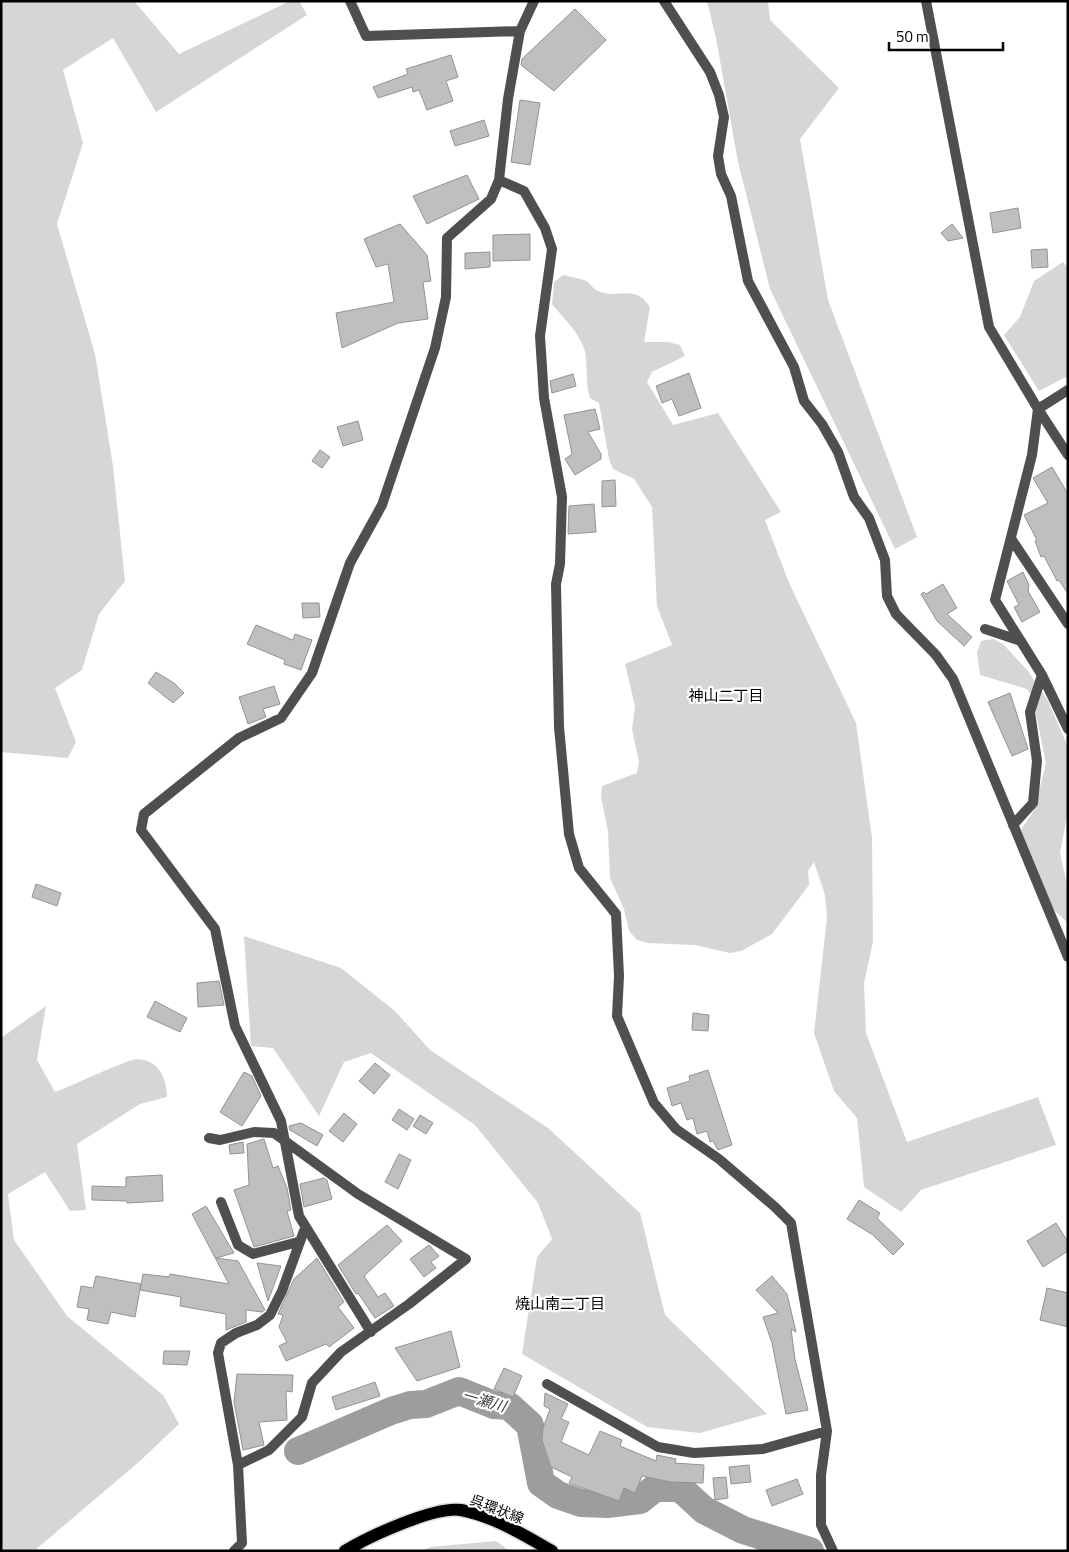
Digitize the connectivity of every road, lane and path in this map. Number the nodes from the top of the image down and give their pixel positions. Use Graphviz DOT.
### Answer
graph roads {
  1 [pos="350,1"];
  2 [pos="534,1"];
  3 [pos="926,1"];
  4 [pos="665,2"];
  5 [pos="520,31"];
  6 [pos="499,180"];
  7 [pos="1068,390"];
  8 [pos="1038,410"];
  9 [pos="1068,455"];
  10 [pos="1012,540"];
  11 [pos="1068,624"];
  12 [pos="985,628"];
  13 [pos="1021,641"];
  14 [pos="1042,676"];
  15 [pos="1068,729"];
  16 [pos="1013,826"];
  17 [pos="1068,958"];
  18 [pos="209,1138"];
  19 [pos="286,1143"];
  20 [pos="221,1202"];
  21 [pos="305,1228"];
  22 [pos="298,1242"];
  23 [pos="371,1332"];
  24 [pos="547,1384"];
  25 [pos="827,1430"];
  26 [pos="238,1464"];
  27 [pos="551,1550"];
  28 [pos="234,1551"];
  29 [pos="345,1551"];
  30 [pos="833,1551"];
  1 -- 5 [label="street"];
  2 -- 5 [label="street"];
  3 -- 8 [label="street"];
  4 -- 16 [label="street"];
  5 -- 6 [label="street"];
  6 -- 19 [label="street"];
  6 -- 25 [label="street"];
  7 -- 8 [label="street"];
  8 -- 9 [label="street"];
  8 -- 10 [label="street"];
  10 -- 11 [label="street"];
  10 -- 13 [label="street"];
  12 -- 13 [label="street"];
  13 -- 14 [label="street"];
  14 -- 15 [label="street"];
  14 -- 16 [label="street"];
  16 -- 17 [label="street"];
  18 -- 19 [label="street"];
  19 -- 21 [label="street"];
  19 -- 23 [label="street"];
  20 -- 22 [label="street"];
  21 -- 22 [label="street"];
  21 -- 23 [label="street"];
  22 -- 26 [label="street"];
  23 -- 26 [label="street"];
  24 -- 25 [label="street"];
  25 -- 30 [label="street"];
  26 -- 28 [label="street"];
  27 -- 29 [label="main road, 呉環状線"];
}
